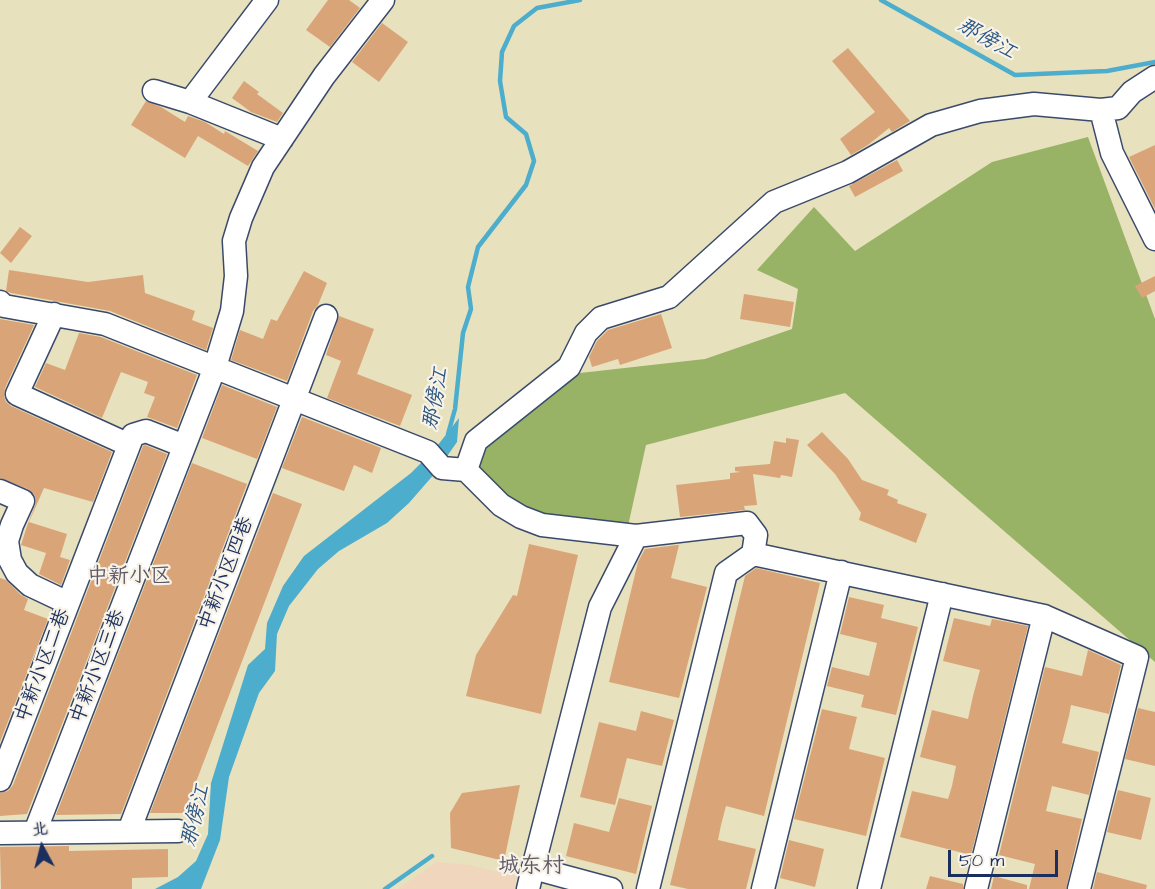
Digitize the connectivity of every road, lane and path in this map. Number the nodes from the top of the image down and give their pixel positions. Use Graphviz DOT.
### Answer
graph roads {
  1 [pos="267,0"];
  2 [pos="383,0"];
  3 [pos="1155,77"];
  4 [pos="154,91"];
  5 [pos="190,102"];
  6 [pos="1101,110"];
  7 [pos="282,139"];
  8 [pos="1155,239"];
  9 [pos="0,302"];
  10 [pos="54,314"];
  11 [pos="326,316"];
  12 [pos="215,367"];
  13 [pos="294,399"];
  14 [pos="129,445"];
  15 [pos="184,446"];
  16 [pos="466,470"];
  17 [pos="0,491"];
  18 [pos="636,536"];
  19 [pos="753,554"];
  20 [pos="841,572"];
  21 [pos="942,594"];
  22 [pos="68,603"];
  23 [pos="1044,616"];
  24 [pos="0,780"];
  25 [pos="129,831"];
  26 [pos="177,831"];
  27 [pos="35,832"];
  28 [pos="0,833"];
  29 [pos="530,879"];
  30 [pos="611,889"];
  31 [pos="648,889"];
  32 [pos="763,889"];
  33 [pos="869,889"];
  34 [pos="976,889"];
  35 [pos="1079,889"];
  1 -- 5 [label="street"];
  2 -- 7 [label="street, 中新小区三巷"];
  3 -- 6 [label="street"];
  4 -- 5 [label="street"];
  5 -- 7 [label="street"];
  6 -- 8 [label="street"];
  6 -- 16 [label="street"];
  7 -- 12 [label="street, 中新小区三巷"];
  9 -- 10 [label="street"];
  10 -- 12 [label="street"];
  10 -- 14 [label="street"];
  11 -- 13 [label="street, 中新小区四巷"];
  12 -- 13 [label="street"];
  12 -- 15 [label="street, 中新小区三巷"];
  13 -- 16 [label="street"];
  13 -- 25 [label="street, 中新小区四巷"];
  14 -- 15 [label="street"];
  14 -- 22 [label="street, 中新小区二巷"];
  15 -- 27 [label="street, 中新小区三巷"];
  16 -- 18 [label="street"];
  17 -- 22 [label="street"];
  18 -- 19 [label="street"];
  18 -- 29 [label="street"];
  19 -- 20 [label="street"];
  19 -- 31 [label="street"];
  20 -- 21 [label="street"];
  20 -- 32 [label="street"];
  21 -- 23 [label="street"];
  21 -- 33 [label="street"];
  22 -- 24 [label="street, 中新小区二巷"];
  23 -- 34 [label="street"];
  23 -- 35 [label="street"];
  25 -- 26 [label="street"];
  25 -- 27 [label="street"];
  27 -- 28 [label="street"];
  29 -- 30 [label="street"];
}
